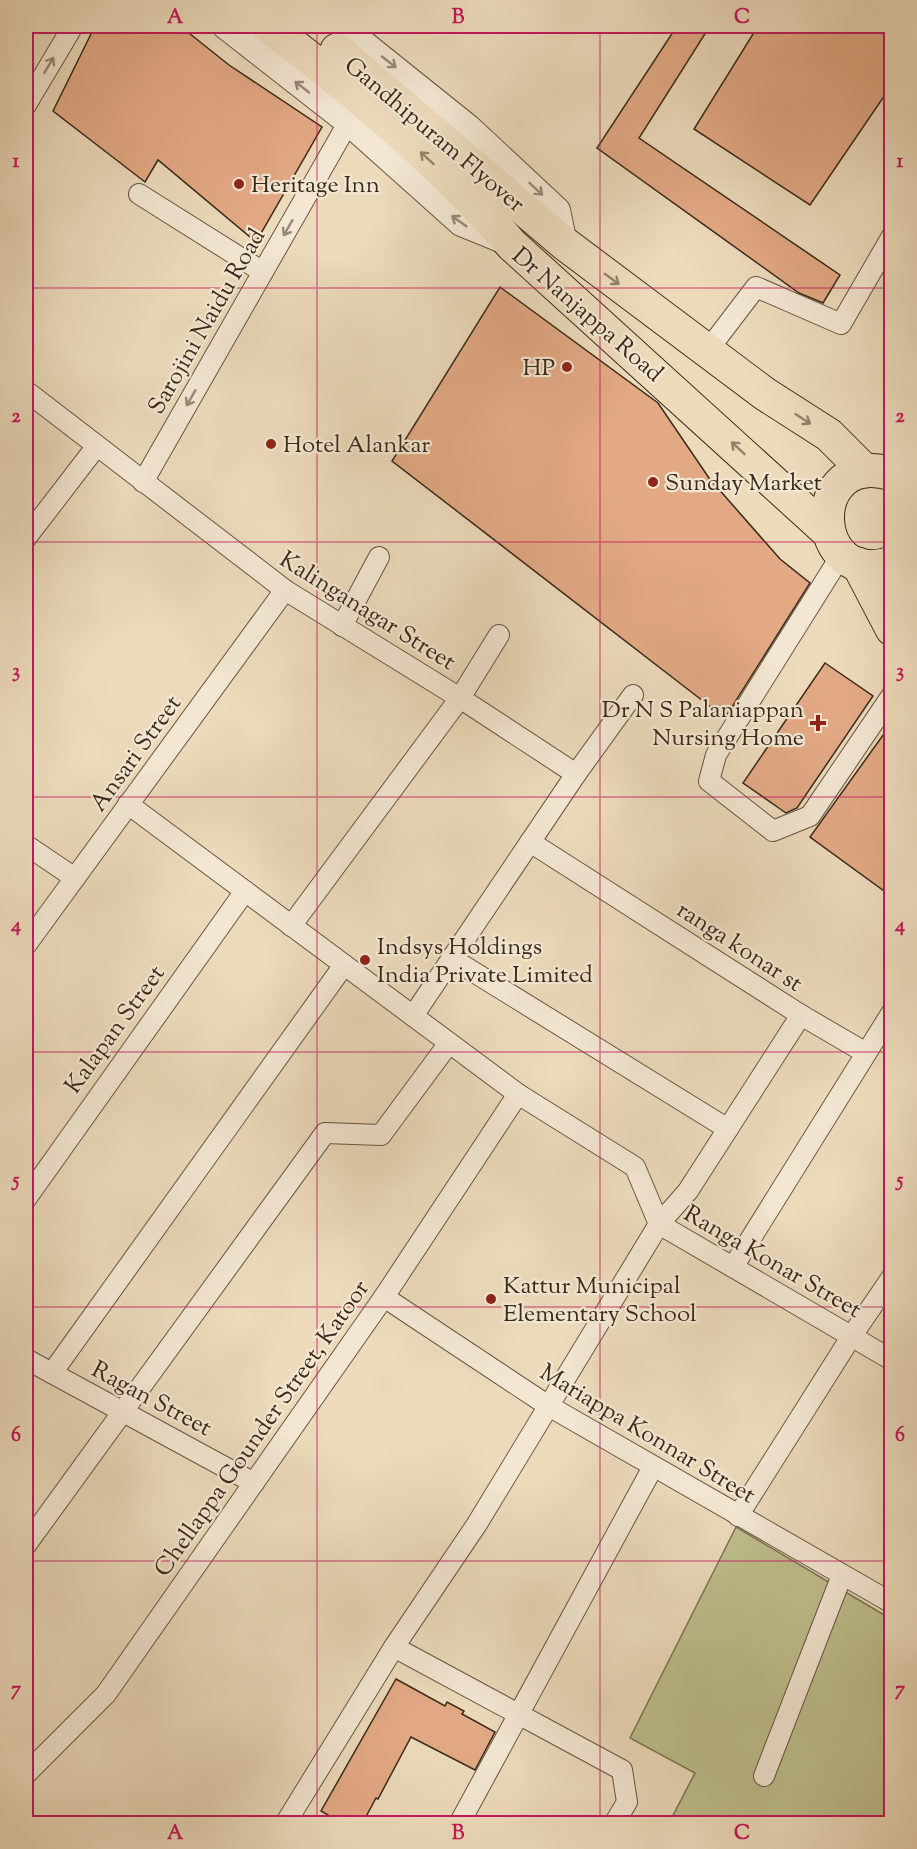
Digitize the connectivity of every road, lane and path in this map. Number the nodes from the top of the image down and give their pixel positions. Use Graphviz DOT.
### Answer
graph roads {
  1 [pos="73,26"];
  2 [pos="224,26"];
  3 [pos="268,26"];
  4 [pos="304,26"];
  5 [pos="343,26"];
  6 [pos="26,102"];
  7 [pos="348,123"];
  8 [pos="479,187"];
  9 [pos="139,194"];
  10 [pos="891,236"];
  11 [pos="512,244"];
  12 [pos="565,244"];
  13 [pos="263,272"];
  14 [pos="708,350"];
  15 [pos="26,391"];
  16 [pos="96,447"];
  17 [pos="878,472"];
  18 [pos="143,482"];
  19 [pos="26,538"];
  20 [pos="842,550"];
  21 [pos="379,556"];
  22 [pos="891,563"];
  23 [pos="285,590"];
  24 [pos="342,626"];
  25 [pos="891,629"];
  26 [pos="498,635"];
  27 [pos="633,695"];
  28 [pos="891,695"];
  29 [pos="460,698"];
  30 [pos="576,774"];
  31 [pos="128,804"];
  32 [pos="530,842"];
  33 [pos="26,845"];
  34 [pos="75,878"];
  35 [pos="245,891"];
  36 [pos="291,926"];
  37 [pos="26,945"];
  38 [pos="452,958"];
  39 [pos="344,965"];
  40 [pos="891,1012"];
  41 [pos="801,1015"];
  42 [pos="412,1016"];
  43 [pos="449,1043"];
  44 [pos="866,1053"];
  45 [pos="518,1094"];
  46 [pos="728,1129"];
  47 [pos="26,1198"];
  48 [pos="659,1224"];
  49 [pos="733,1267"];
  50 [pos="891,1277"];
  51 [pos="384,1297"];
  52 [pos="851,1336"];
  53 [pos="26,1359"];
  54 [pos="891,1360"];
  55 [pos="52,1373"];
  56 [pos="547,1405"];
  57 [pos="121,1410"];
  58 [pos="653,1467"];
  59 [pos="254,1483"];
  60 [pos="738,1516"];
  61 [pos="26,1545"];
  62 [pos="842,1575"];
  63 [pos="891,1602"];
  64 [pos="394,1647"];
  65 [pos="518,1716"];
  66 [pos="26,1774"];
  67 [pos="764,1776"];
  68 [pos="285,1824"];
  69 [pos="459,1824"];
  70 [pos="614,1824"];
  6 -- 1 [label="street, one-way"];
  7 -- 2 [label="street, Dr Nanjappa Road, one-way"];
  8 -- 3 [label="highway, Gandhipuram Flyover, one-way"];
  4 -- 8 [label="highway, Gandhipuram Flyover"];
  5 -- 12 [label="street, Dr Nanjappa Road, one-way"];
  11 -- 7 [label="street, Dr Nanjappa Road, one-way"];
  7 -- 13 [label="street, Sarojini Naidu Road, one-way"];
  8 -- 11 [label="highway, Gandhipuram Flyover"];
  8 -- 12 [label="highway, Gandhipuram Flyover"];
  9 -- 13 [label="street"];
  10 -- 14 [label="street"];
  20 -- 11 [label="highway, Dr Nanjappa Road, one-way"];
  12 -- 14 [label="highway, Dr Nanjappa Road, one-way"];
  13 -- 18 [label="street, Sarojini Naidu Road, one-way"];
  14 -- 17 [label="highway, Dr Nanjappa Road, one-way"];
  15 -- 16 [label="street, Kalinganagar Street"];
  16 -- 18 [label="street, Kalinganagar Street"];
  16 -- 19 [label="street"];
  17 -- 20 [label="highway"];
  18 -- 23 [label="street, Kalinganagar Street"];
  20 -- 22 [label="highway"];
  20 -- 25 [label="highway, Dr Nanjappa Road"];
  20 -- 28 [label="street"];
  21 -- 24 [label="street"];
  23 -- 24 [label="street, Kalinganagar Street"];
  23 -- 31 [label="street, Ansari Street"];
  24 -- 29 [label="street, Kalinganagar Street"];
  26 -- 29 [label="street"];
  27 -- 30 [label="street"];
  29 -- 30 [label="street"];
  29 -- 36 [label="street, Kalinganagar Street"];
  30 -- 32 [label="street"];
  31 -- 34 [label="street, Ansari Street"];
  31 -- 35 [label="street"];
  32 -- 38 [label="street"];
  32 -- 41 [label="street, ranga konar st"];
  33 -- 34 [label="street"];
  34 -- 37 [label="street, Ansari Street"];
  35 -- 36 [label="street"];
  35 -- 47 [label="street, Kalapan Street"];
  36 -- 39 [label="street"];
  38 -- 42 [label="street"];
  38 -- 46 [label="street"];
  39 -- 42 [label="street"];
  39 -- 55 [label="street"];
  40 -- 44 [label="street"];
  41 -- 44 [label="street"];
  41 -- 46 [label="street, ranga konar st"];
  42 -- 43 [label="street"];
  43 -- 45 [label="street"];
  43 -- 57 [label="street"];
  44 -- 49 [label="street"];
  45 -- 48 [label="street"];
  45 -- 51 [label="street, Chellappa Gounder Street, Katoor"];
  46 -- 48 [label="street, ranga konar st"];
  48 -- 49 [label="street, Ranga Konar Street"];
  48 -- 56 [label="street, ranga konar st"];
  49 -- 52 [label="street, Ranga Konar Street"];
  50 -- 52 [label="street"];
  51 -- 56 [label="street, Mariappa Konnar Street"];
  51 -- 59 [label="street, Chellappa Gounder Street, Katoor"];
  52 -- 54 [label="street, Ranga Konar Street"];
  52 -- 60 [label="street"];
  53 -- 55 [label="street, Ragan Street"];
  55 -- 57 [label="street, Ragan Street"];
  56 -- 58 [label="street, Mariappa Konnar Street"];
  56 -- 64 [label="street, ranga konar st"];
  57 -- 59 [label="street, Ragan Street"];
  57 -- 61 [label="street"];
  58 -- 60 [label="street, Mariappa Konnar Street"];
  58 -- 65 [label="street"];
  59 -- 66 [label="street, Chellappa Gounder Street, Katoor"];
  60 -- 62 [label="street, Mariappa Konnar Street"];
  62 -- 63 [label="street, Mariappa Konnar Street"];
  62 -- 67 [label="street"];
  64 -- 65 [label="street"];
  64 -- 68 [label="street, ranga konar st"];
  65 -- 69 [label="street"];
  65 -- 70 [label="street"];
}
